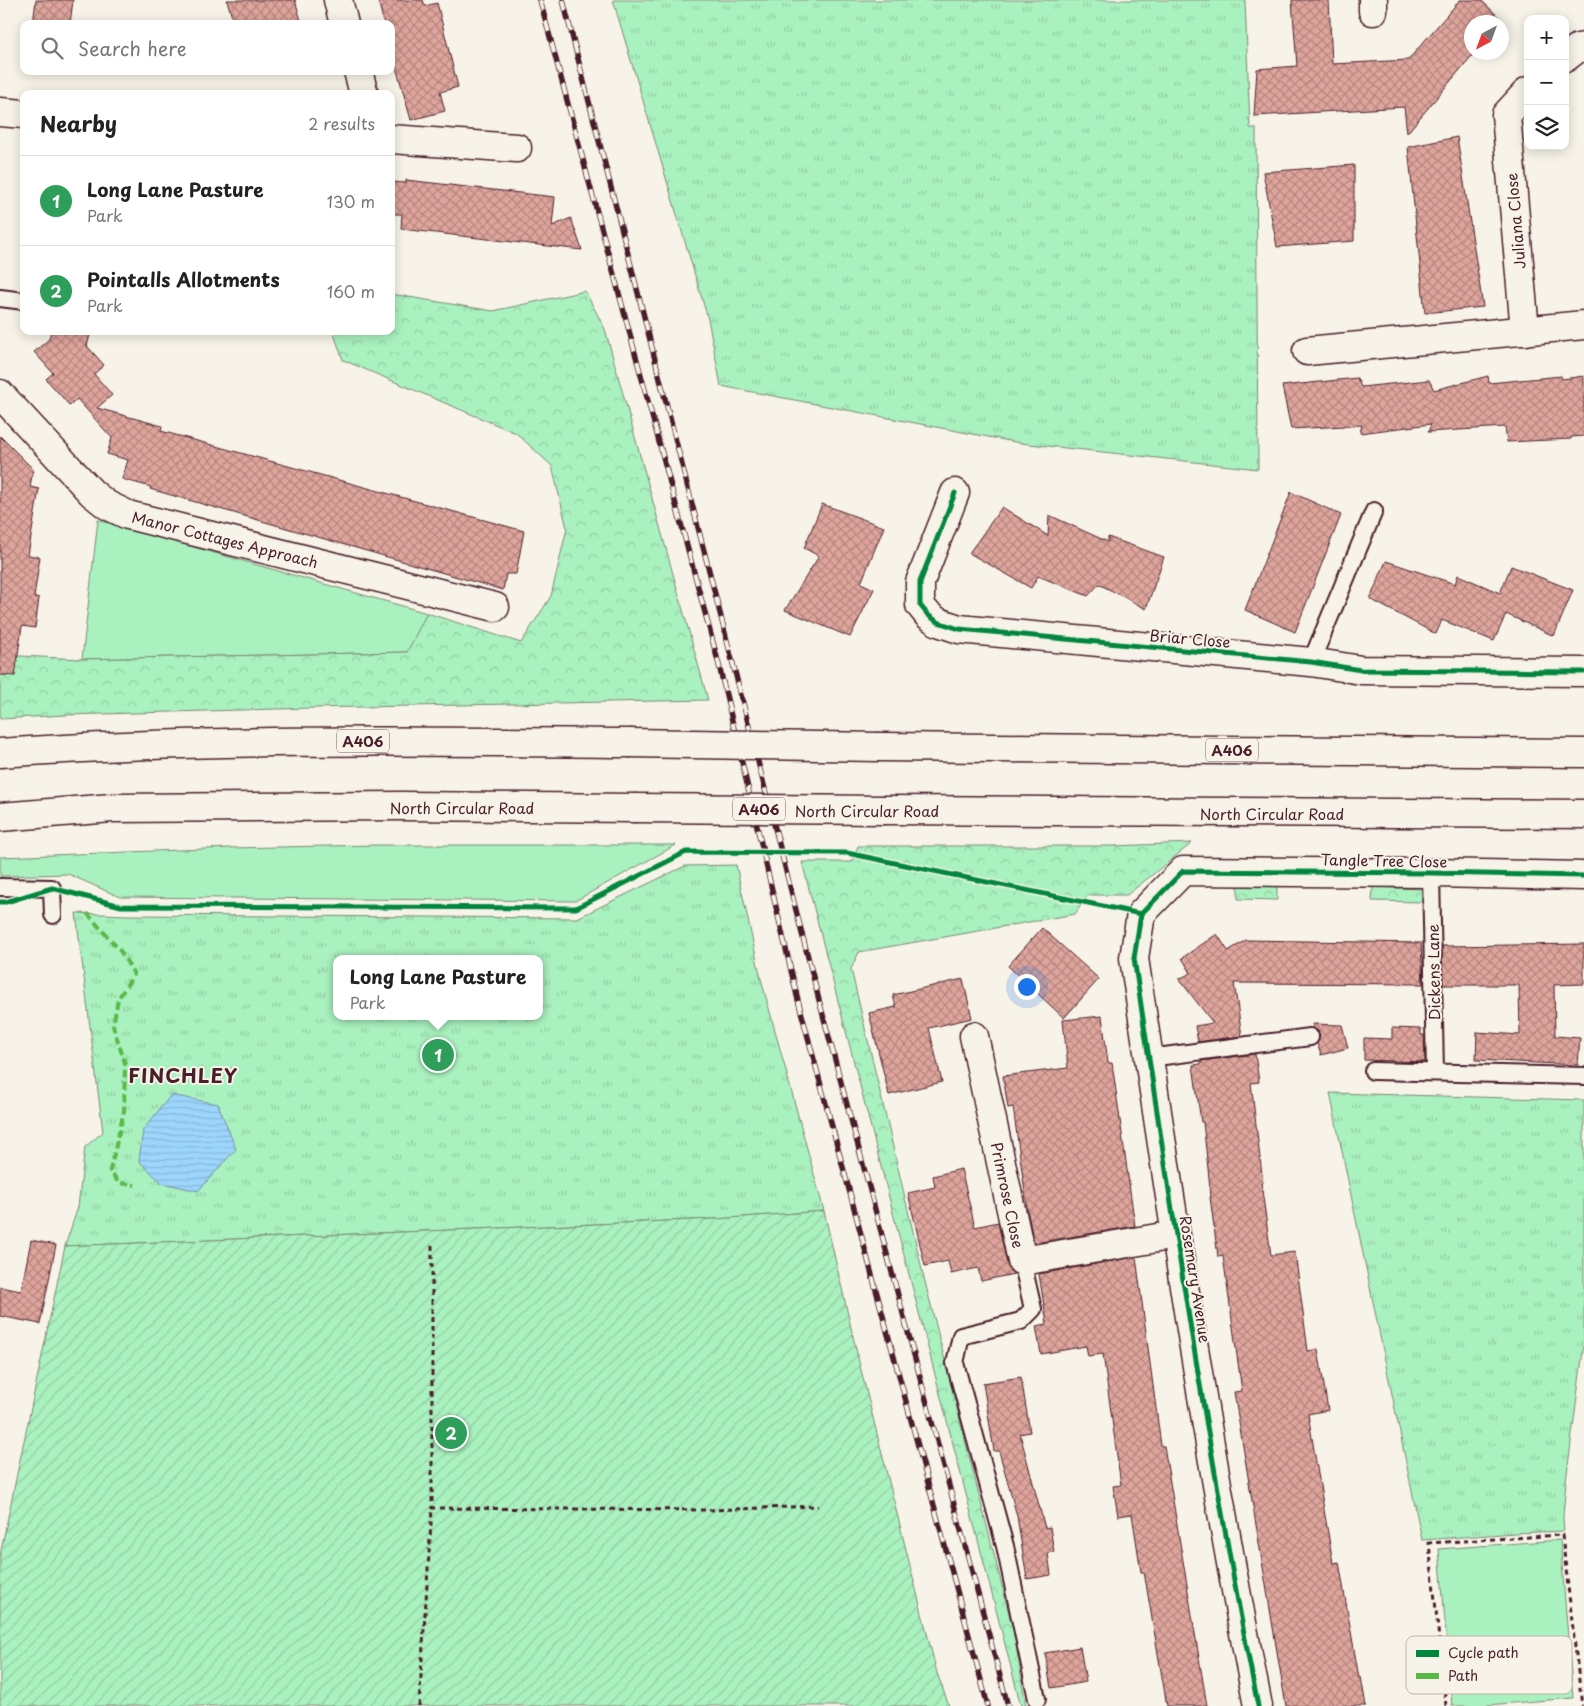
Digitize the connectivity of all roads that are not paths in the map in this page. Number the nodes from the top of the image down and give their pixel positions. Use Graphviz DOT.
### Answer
graph roads {
  1 [pos="338,0"];
  2 [pos="343,20"];
  3 [pos="1584,47"];
  4 [pos="1569,55"];
  5 [pos="359,75"];
  6 [pos="363,90"];
  7 [pos="1524,95"];
  8 [pos="0,112"];
  9 [pos="20,114"];
  10 [pos="395,139"];
  11 [pos="517,148"];
  12 [pos="0,298"];
  13 [pos="20,300"];
  14 [pos="1584,325"];
  15 [pos="1525,330"];
  16 [pos="1307,352"];
  17 [pos="0,394"];
  18 [pos="955,493"];
  19 [pos="1374,511"];
  20 [pos="495,607"];
  21 [pos="1311,662"];
  22 [pos="1584,672"];
  23 [pos="1584,752"];
  24 [pos="0,753"];
  25 [pos="1584,814"];
  26 [pos="0,817"];
  27 [pos="1183,871"];
  28 [pos="1431,873"];
  29 [pos="1584,876"];
  30 [pos="0,887"];
  31 [pos="53,915"];
  32 [pos="974,1036"];
  33 [pos="1310,1037"];
  34 [pos="1149,1058"];
  35 [pos="1373,1071"];
  36 [pos="1435,1072"];
  37 [pos="1584,1076"];
  38 [pos="1175,1235"];
  39 [pos="1022,1261"];
  40 [pos="1036,1699"];
  41 [pos="1258,1706"];
  1 -- 2 [label="main road"];
  3 -- 4 [label="main road"];
  5 -- 6 [label="main road"];
  7 -- 15 [label="main road, Juliana Close"];
  8 -- 9 [label="main road"];
  10 -- 11 [label="main road"];
  12 -- 13 [label="lane"];
  14 -- 15 [label="main road"];
  15 -- 16 [label="main road"];
  17 -- 20 [label="main road, Manor Cottages Approach"];
  18 -- 21 [label="main road, Briar Close"];
  19 -- 21 [label="lane"];
  21 -- 22 [label="main road, Briar Close"];
  23 -- 24 [label="main road, A406, bridge"];
  25 -- 26 [label="main road, North Circular Road / A406, bridge"];
  27 -- 28 [label="main road, Tangle Tree Close"];
  27 -- 34 [label="main road, Rosemary Avenue"];
  28 -- 29 [label="main road, Tangle Tree Close"];
  28 -- 36 [label="lane, Dickens Lane"];
  30 -- 31 [label="lane"];
  32 -- 39 [label="main road, Primrose Close"];
  33 -- 34 [label="lane"];
  34 -- 38 [label="main road, Rosemary Avenue"];
  35 -- 36 [label="lane"];
  36 -- 37 [label="lane"];
  38 -- 39 [label="main road, Primrose Close"];
  38 -- 41 [label="main road, Rosemary Avenue"];
  39 -- 40 [label="lane"];
}
